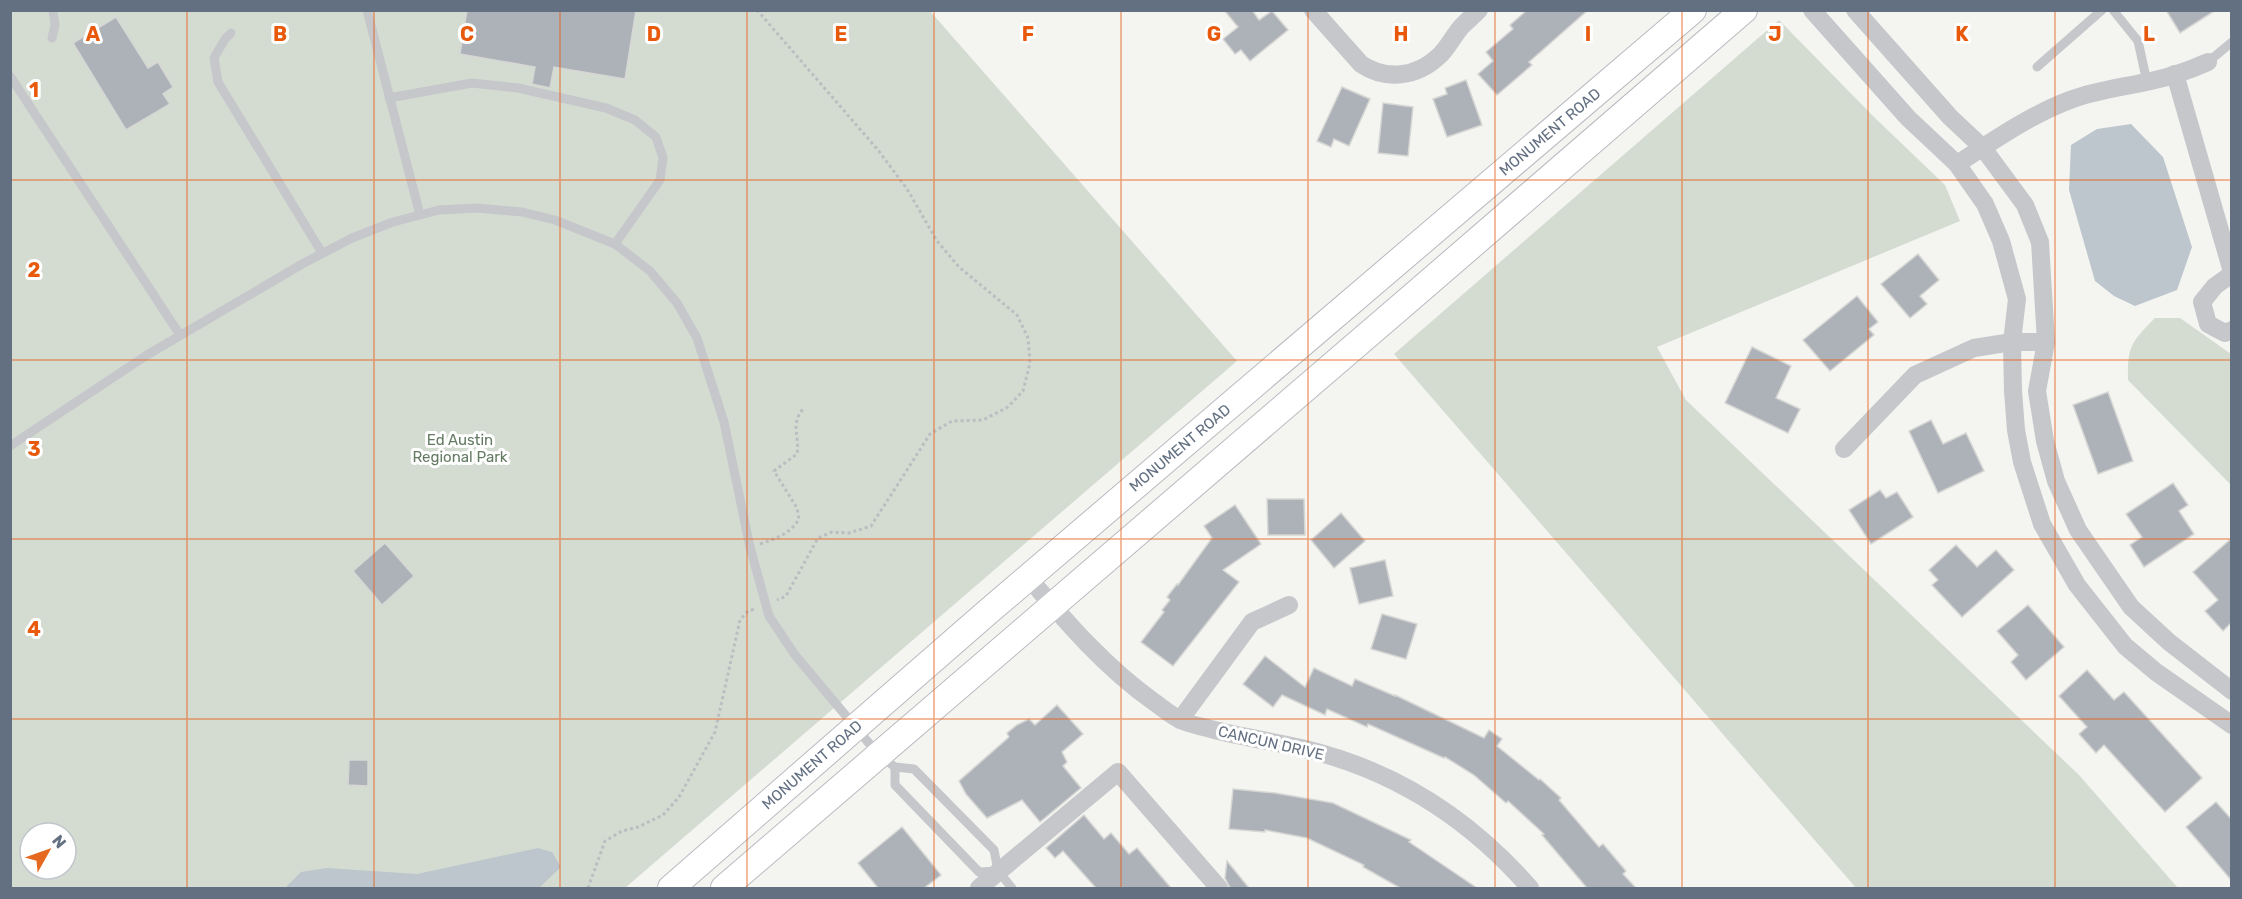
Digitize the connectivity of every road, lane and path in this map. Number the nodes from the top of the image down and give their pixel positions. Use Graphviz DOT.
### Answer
graph roads {
  1 [pos="53,10"];
  2 [pos="366,10"];
  3 [pos="757,10"];
  4 [pos="1313,10"];
  5 [pos="1479,10"];
  6 [pos="1693,10"];
  7 [pos="1744,10"];
  8 [pos="1812,10"];
  9 [pos="1855,10"];
  10 [pos="2102,10"];
  11 [pos="2113,10"];
  12 [pos="231,33"];
  13 [pos="52,38"];
  14 [pos="2232,42"];
  15 [pos="2208,62"];
  16 [pos="2037,67"];
  17 [pos="2175,74"];
  18 [pos="10,76"];
  19 [pos="2147,82"];
  20 [pos="389,98"];
  21 [pos="1983,148"];
  22 [pos="1957,164"];
  23 [pos="420,215"];
  24 [pos="615,244"];
  25 [pos="322,253"];
  26 [pos="2232,273"];
  27 [pos="2232,330"];
  28 [pos="180,335"];
  29 [pos="2012,342"];
  30 [pos="2046,342"];
  31 [pos="802,409"];
  32 [pos="10,446"];
  33 [pos="1844,449"];
  34 [pos="750,547"];
  35 [pos="1028,577"];
  36 [pos="766,605"];
  37 [pos="1051,605"];
  38 [pos="1288,605"];
  39 [pos="2136,611"];
  40 [pos="2113,632"];
  41 [pos="2232,691"];
  42 [pos="1180,720"];
  43 [pos="2232,725"];
  44 [pos="855,727"];
  45 [pos="887,760"];
  46 [pos="998,871"];
  47 [pos="588,888"];
  48 [pos="670,888"];
  49 [pos="724,888"];
  50 [pos="979,888"];
  51 [pos="1012,888"];
  52 [pos="1219,888"];
  53 [pos="1530,888"];
  1 -- 13 [label="lane"];
  2 -- 20 [label="lane"];
  3 -- 36 [label="path"];
  4 -- 5 [label="street"];
  6 -- 35 [label="street, MONUMENT ROAD"];
  7 -- 37 [label="street"];
  8 -- 22 [label="street"];
  9 -- 21 [label="street"];
  10 -- 16 [label="lane"];
  11 -- 19 [label="lane"];
  12 -- 25 [label="lane"];
  14 -- 15 [label="lane"];
  15 -- 17 [label="street"];
  17 -- 19 [label="street"];
  17 -- 26 [label="street"];
  18 -- 28 [label="lane"];
  19 -- 21 [label="street"];
  20 -- 23 [label="lane"];
  20 -- 24 [label="lane"];
  21 -- 22 [label="street"];
  21 -- 30 [label="street"];
  22 -- 29 [label="street"];
  23 -- 24 [label="lane"];
  23 -- 25 [label="lane"];
  24 -- 34 [label="lane"];
  25 -- 28 [label="lane"];
  26 -- 27 [label="street"];
  28 -- 32 [label="lane"];
  29 -- 30 [label="street"];
  29 -- 33 [label="street"];
  29 -- 40 [label="street"];
  30 -- 39 [label="street"];
  31 -- 34 [label="path"];
  34 -- 36 [label="lane"];
  35 -- 37 [label="street, CANCUN DRIVE"];
  35 -- 44 [label="street, MONUMENT ROAD"];
  36 -- 44 [label="lane"];
  36 -- 47 [label="path"];
  37 -- 42 [label="street, CANCUN DRIVE"];
  37 -- 45 [label="street"];
  38 -- 42 [label="street"];
  39 -- 40 [label="street"];
  39 -- 41 [label="street"];
  40 -- 43 [label="street"];
  42 -- 53 [label="street, CANCUN DRIVE"];
  44 -- 45 [label="lane"];
  44 -- 48 [label="street, MONUMENT ROAD"];
  45 -- 46 [label="lane"];
  45 -- 46 [label="lane"];
  45 -- 49 [label="street"];
  46 -- 50 [label="street"];
  46 -- 51 [label="lane"];
  46 -- 52 [label="street"];
}
